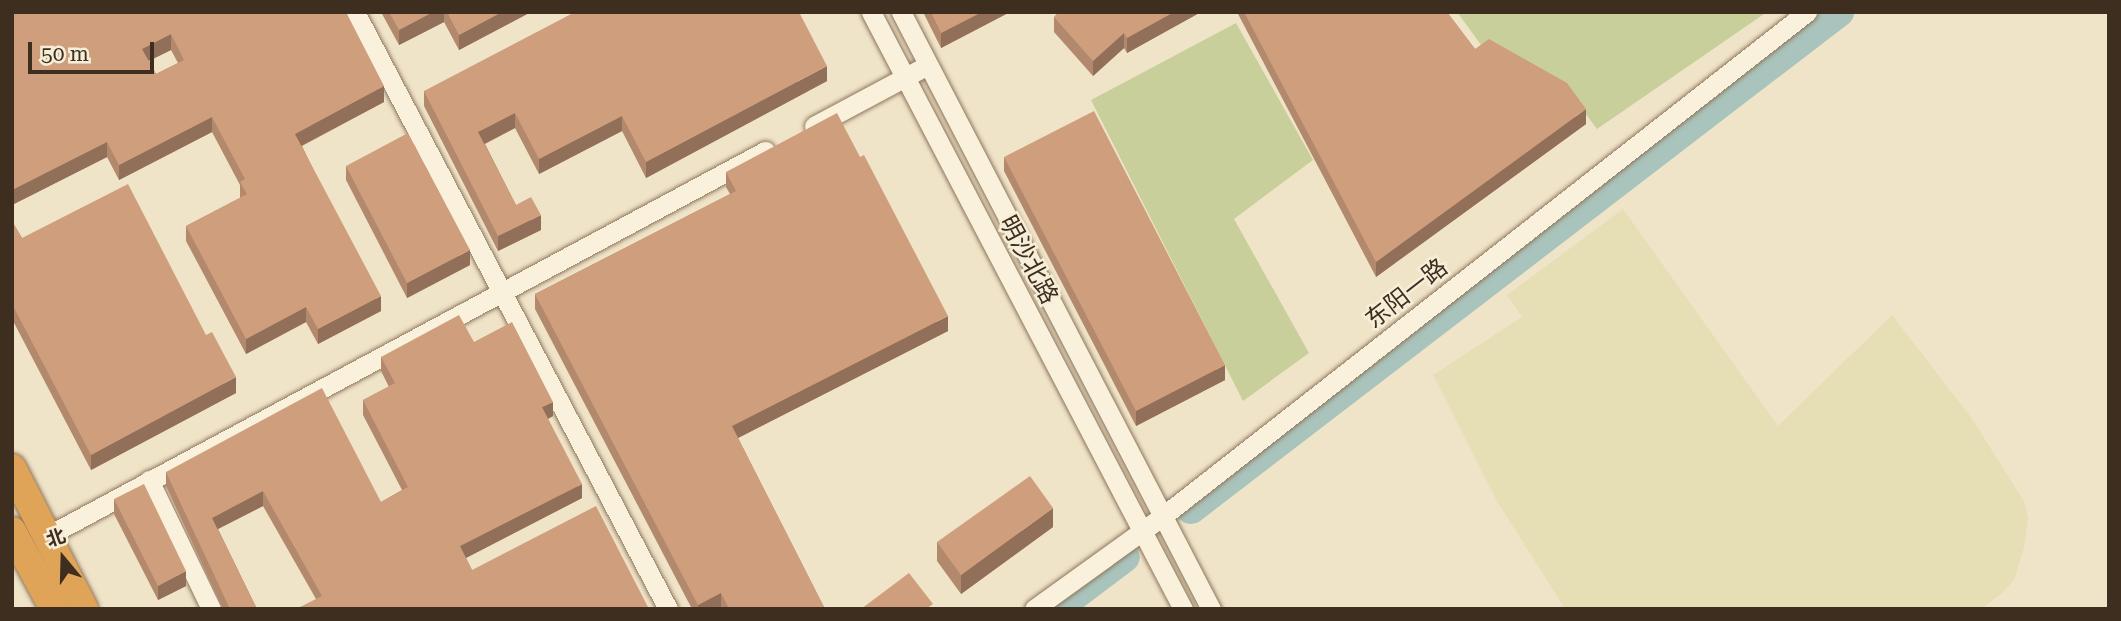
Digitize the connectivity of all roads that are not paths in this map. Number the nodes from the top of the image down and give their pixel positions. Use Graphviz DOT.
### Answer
graph roads {
  1 [pos="355,12"];
  2 [pos="871,12"];
  3 [pos="901,12"];
  4 [pos="1807,12"];
  5 [pos="928,65"];
  6 [pos="905,77"];
  7 [pos="504,289"];
  8 [pos="12,468"];
  9 [pos="149,480"];
  10 [pos="1163,516"];
  11 [pos="12,531"];
  12 [pos="1143,531"];
  13 [pos="47,536"];
  14 [pos="54,609"];
  15 [pos="84,609"];
  16 [pos="211,609"];
  17 [pos="668,609"];
  18 [pos="1034,609"];
  19 [pos="1183,609"];
  20 [pos="1211,609"];
  1 -- 7 [label="street"];
  2 -- 6 [label="street, 明沙北路"];
  3 -- 5 [label="street, 明沙北路"];
  4 -- 10 [label="street, 东阳一路"];
  5 -- 6 [label="street"];
  5 -- 10 [label="street, 明沙北路"];
  6 -- 7 [label="street"];
  6 -- 12 [label="street, 明沙北路"];
  7 -- 9 [label="street"];
  7 -- 17 [label="street"];
  8 -- 13 [label="highway"];
  9 -- 13 [label="street"];
  9 -- 16 [label="street"];
  10 -- 12 [label="street, 东阳一路"];
  10 -- 20 [label="street, 明沙北路"];
  11 -- 14 [label="highway"];
  12 -- 18 [label="street, 东阳一路"];
  12 -- 19 [label="street, 明沙北路"];
  13 -- 15 [label="highway"];
}
